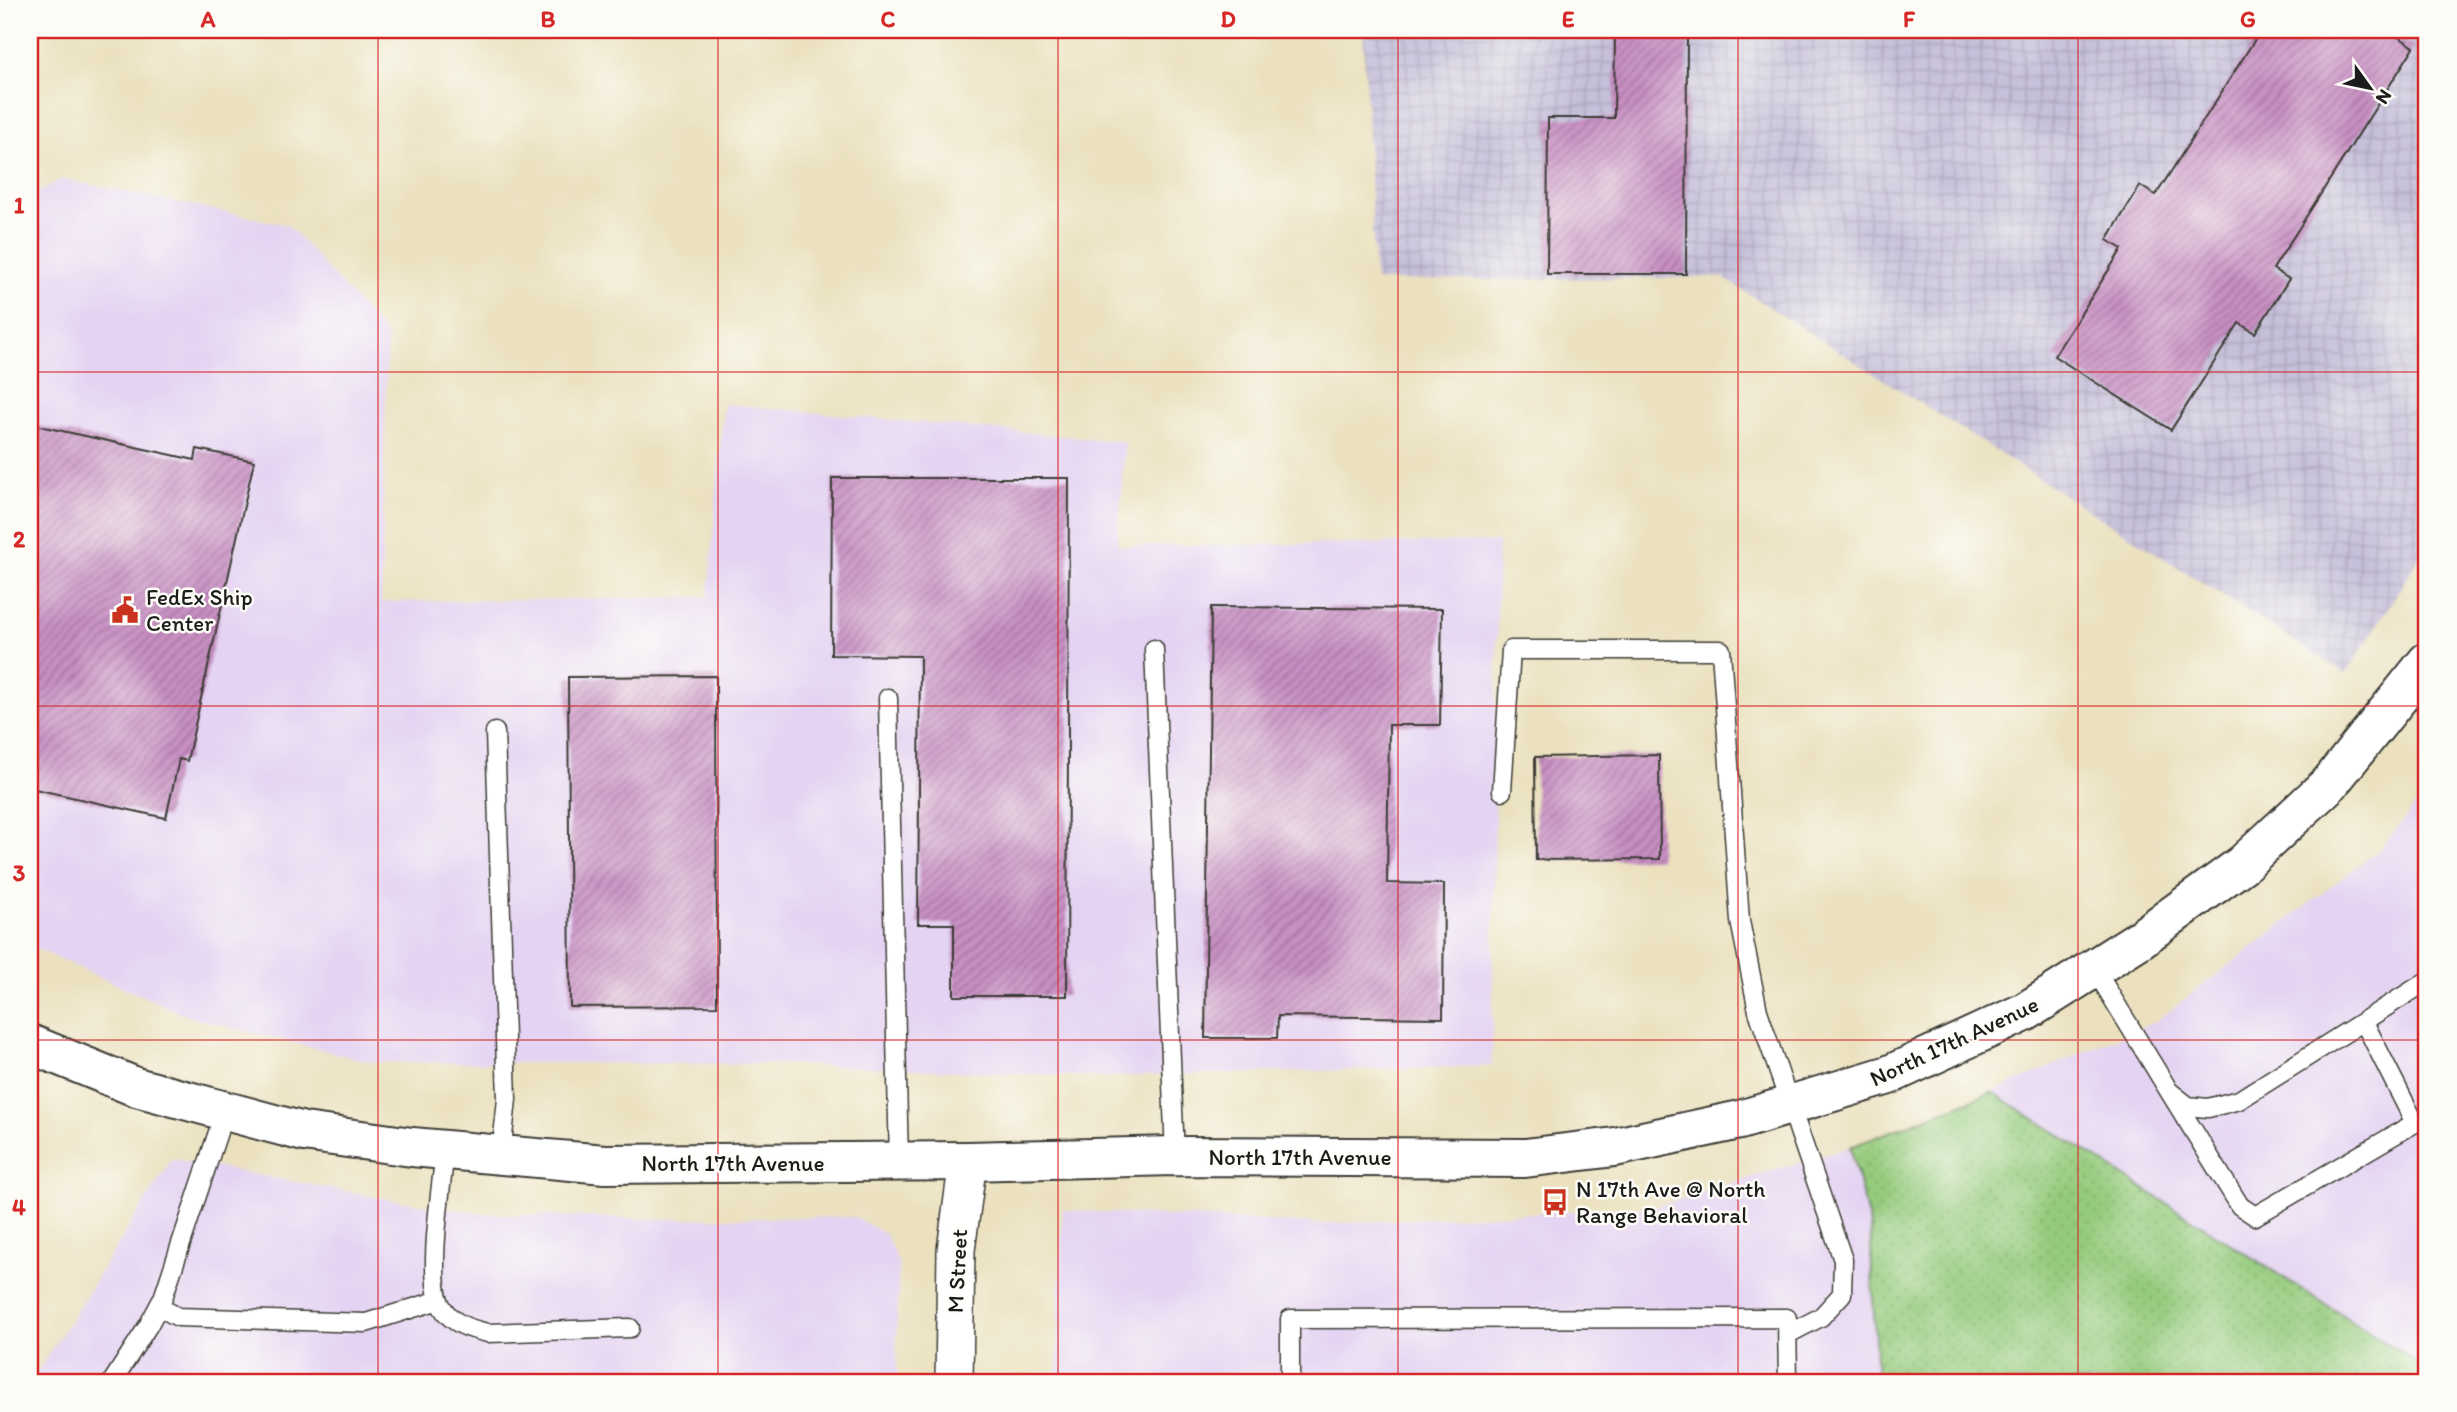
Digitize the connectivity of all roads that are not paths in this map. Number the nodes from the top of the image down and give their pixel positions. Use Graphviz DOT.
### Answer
graph roads {
  1 [pos="1154,649"];
  2 [pos="2424,672"];
  3 [pos="888,698"];
  4 [pos="495,732"];
  5 [pos="1502,791"];
  6 [pos="2094,968"];
  7 [pos="2427,981"];
  8 [pos="2364,1022"];
  9 [pos="30,1044"];
  10 [pos="2169,1091"];
  11 [pos="1790,1105"];
  12 [pos="225,1111"];
  13 [pos="445,1150"];
  14 [pos="501,1155"];
  15 [pos="1175,1156"];
  16 [pos="968,1161"];
  17 [pos="899,1162"];
  18 [pos="439,1300"];
  19 [pos="159,1307"];
  20 [pos="630,1328"];
  21 [pos="1788,1334"];
  22 [pos="112,1382"];
  23 [pos="954,1382"];
  24 [pos="1290,1382"];
  25 [pos="1788,1382"];
  1 -- 15 [label="lane"];
  2 -- 6 [label="street, North 17th Avenue"];
  3 -- 17 [label="lane"];
  4 -- 14 [label="lane"];
  5 -- 11 [label="lane"];
  6 -- 10 [label="lane"];
  6 -- 11 [label="street, North 17th Avenue"];
  7 -- 8 [label="lane"];
  8 -- 10 [label="lane"];
  8 -- 10 [label="lane"];
  9 -- 12 [label="street, North 17th Avenue"];
  11 -- 15 [label="street, North 17th Avenue"];
  11 -- 21 [label="lane"];
  12 -- 13 [label="street, North 17th Avenue"];
  12 -- 19 [label="lane"];
  13 -- 14 [label="street, North 17th Avenue"];
  13 -- 18 [label="lane"];
  14 -- 17 [label="street, North 17th Avenue"];
  15 -- 16 [label="street, North 17th Avenue"];
  16 -- 17 [label="street, North 17th Avenue"];
  16 -- 23 [label="street, M Street"];
  18 -- 19 [label="lane"];
  18 -- 20 [label="lane"];
  19 -- 22 [label="lane"];
  21 -- 24 [label="lane"];
  21 -- 25 [label="lane"];
}
